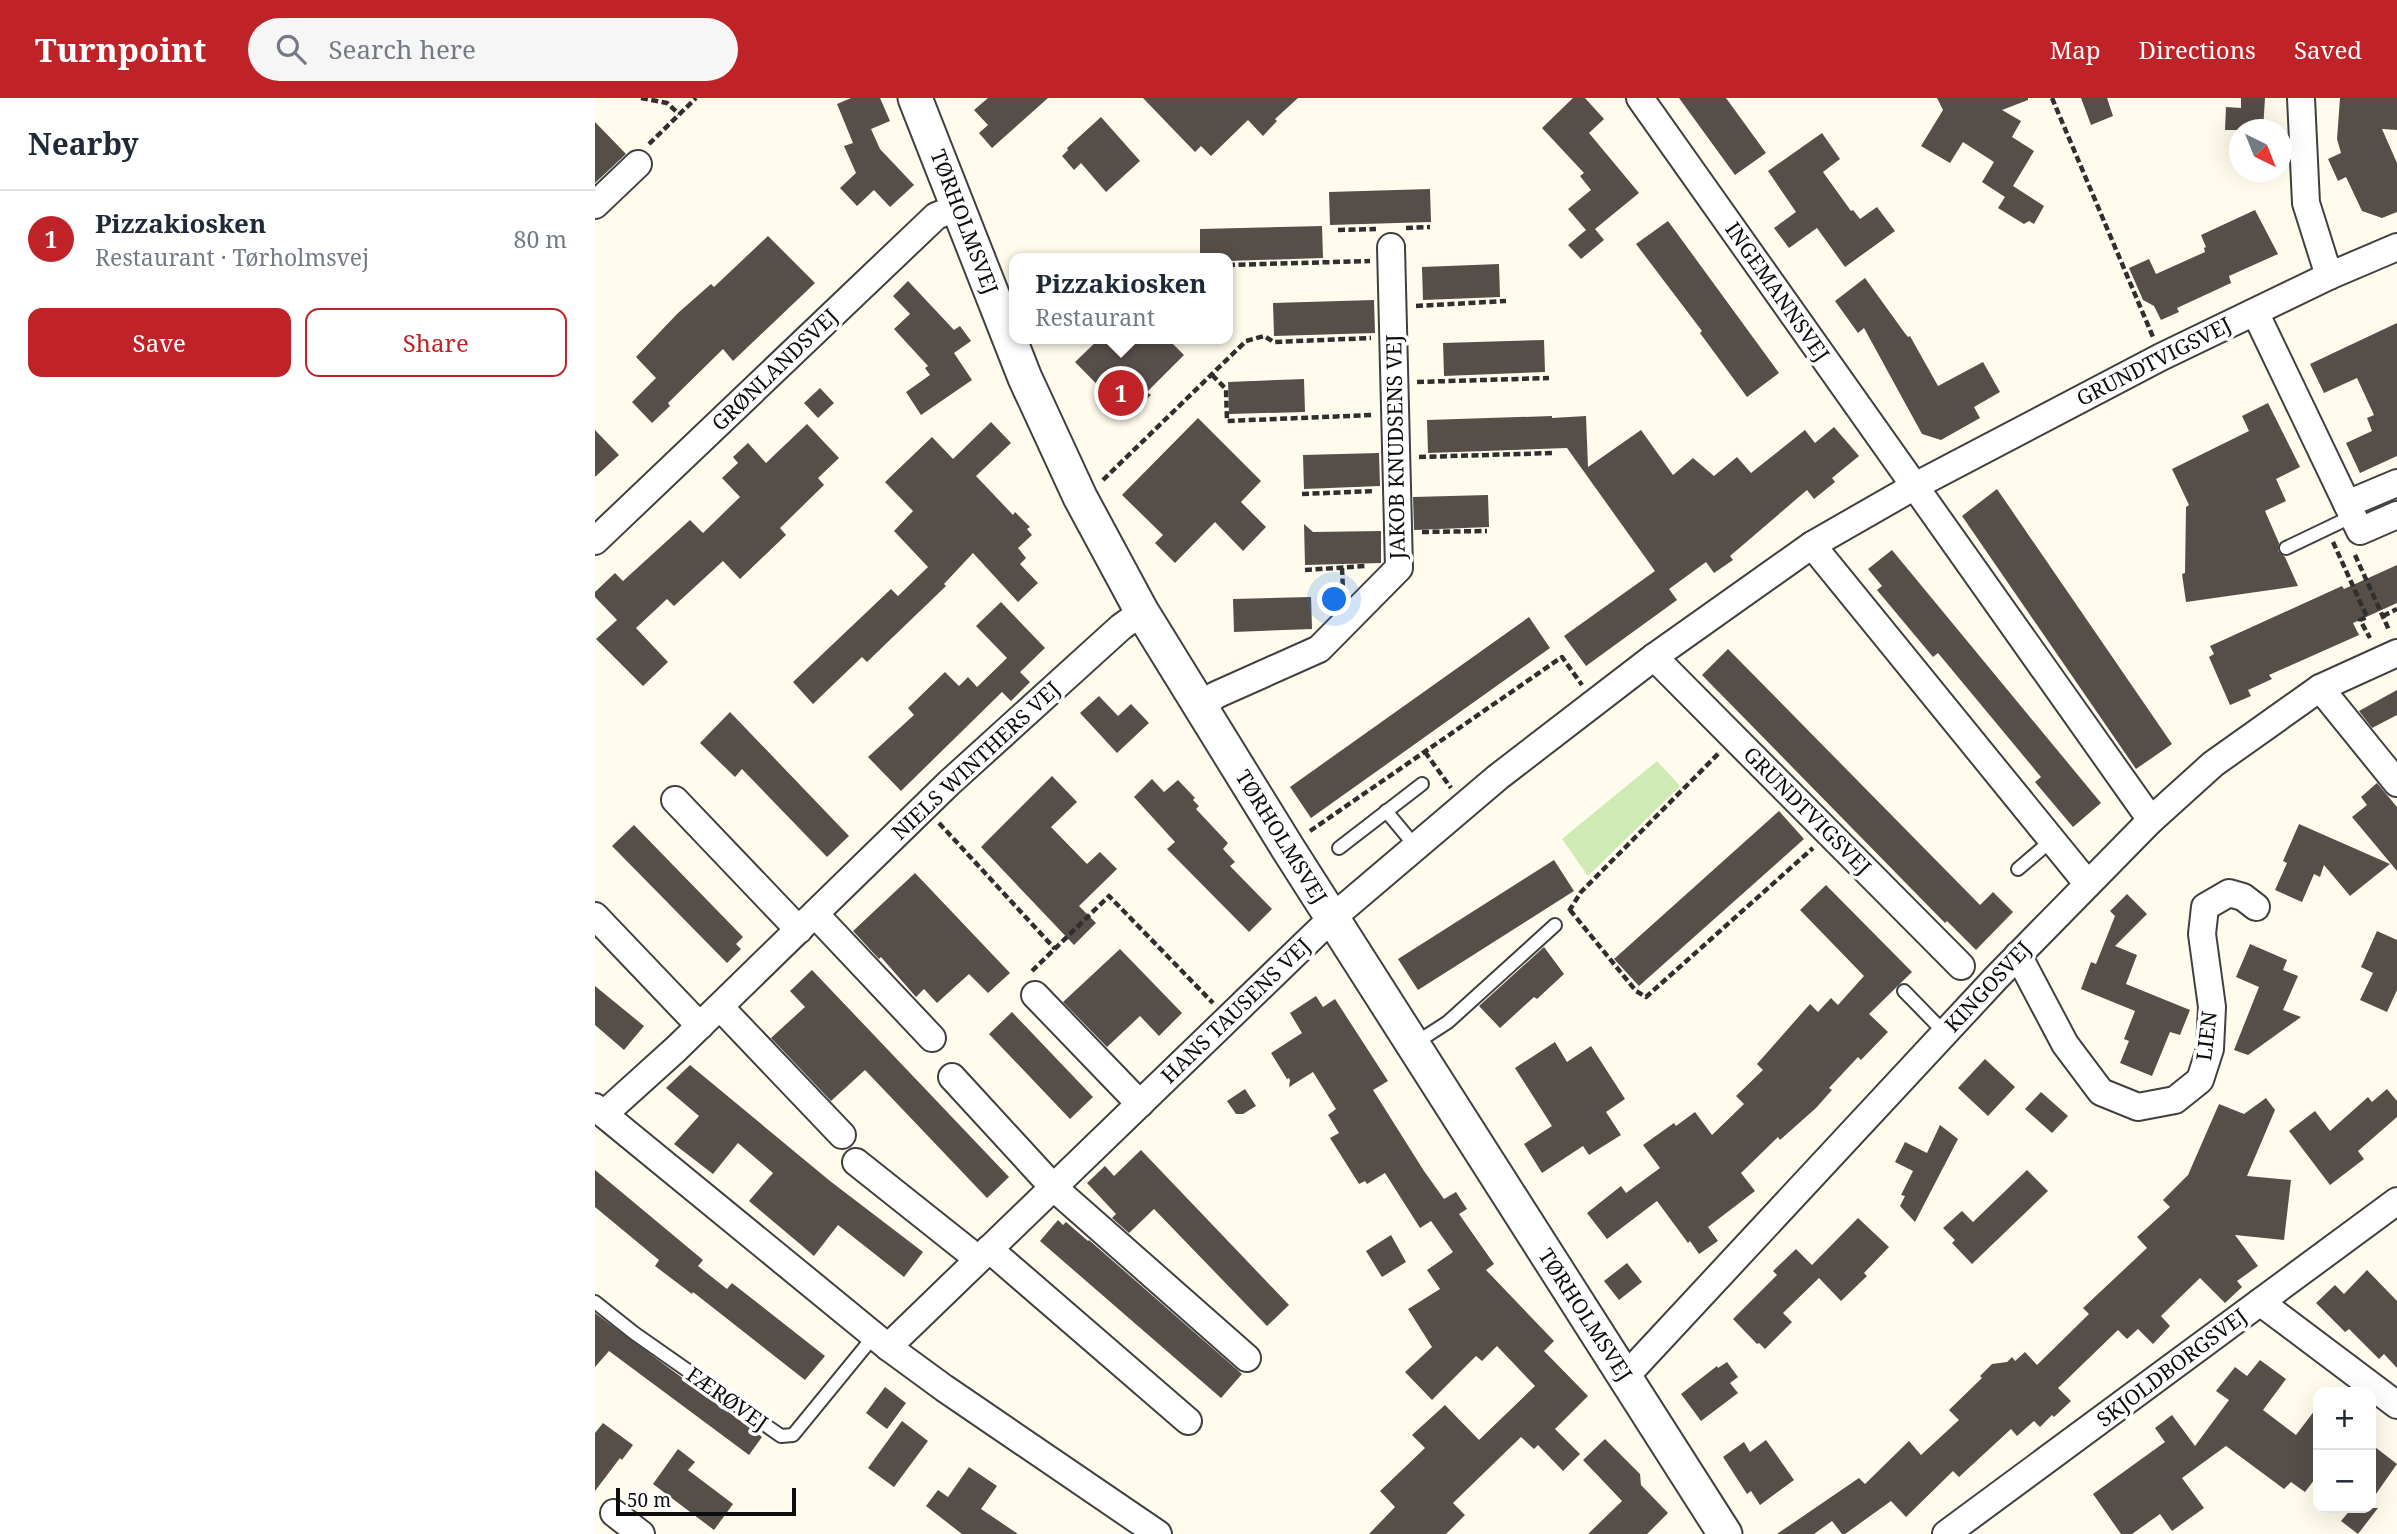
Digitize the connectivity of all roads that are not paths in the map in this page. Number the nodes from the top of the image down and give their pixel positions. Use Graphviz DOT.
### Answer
graph roads {
  1 [pos="915,98"];
  2 [pos="1640,98"];
  3 [pos="2301,98"];
  4 [pos="638,164"];
  5 [pos="595,205"];
  6 [pos="960,207"];
  7 [pos="2397,247"];
  8 [pos="1391,254"];
  9 [pos="2329,276"];
  10 [pos="2255,312"];
  11 [pos="1009,336"];
  12 [pos="1012,344"];
  13 [pos="2397,483"];
  14 [pos="1915,486"];
  15 [pos="2397,515"];
  16 [pos="2354,517"];
  17 [pos="595,541"];
  18 [pos="1812,545"];
  19 [pos="2286,548"];
  20 [pos="1142,612"];
  21 [pos="2390,650"];
  22 [pos="1654,657"];
  23 [pos="2321,688"];
  24 [pos="1200,707"];
  25 [pos="2397,783"];
  26 [pos="1422,784"];
  27 [pos="675,800"];
  28 [pos="1386,811"];
  29 [pos="2151,820"];
  30 [pos="2052,840"];
  31 [pos="1416,847"];
  32 [pos="1339,848"];
  33 [pos="2018,869"];
  34 [pos="2087,883"];
  35 [pos="2256,907"];
  36 [pos="595,916"];
  37 [pos="1332,918"];
  38 [pos="807,922"];
  39 [pos="1555,925"];
  40 [pos="2018,955"];
  41 [pos="1961,966"];
  42 [pos="1904,991"];
  43 [pos="1035,995"];
  44 [pos="720,1007"];
  45 [pos="700,1026"];
  46 [pos="1945,1033"];
  47 [pos="932,1038"];
  48 [pos="1413,1044"];
  49 [pos="952,1077"];
  50 [pos="1140,1104"];
  51 [pos="598,1114"];
  52 [pos="842,1135"];
  53 [pos="856,1162"];
  54 [pos="1053,1187"];
  55 [pos="2397,1201"];
  56 [pos="984,1254"];
  57 [pos="595,1302"];
  58 [pos="2260,1302"];
  59 [pos="881,1341"];
  60 [pos="1247,1358"];
  61 [pos="1625,1377"];
  62 [pos="2397,1405"];
  63 [pos="1188,1421"];
  64 [pos="614,1513"];
  65 [pos="641,1534"];
  66 [pos="1158,1534"];
  67 [pos="1725,1534"];
  68 [pos="1946,1534"];
  1 -- 6 [label="street, TØRHOLMSVEJ"];
  2 -- 14 [label="street, INGEMANNSVEJ"];
  3 -- 9 [label="street"];
  4 -- 5 [label="street"];
  6 -- 11 [label="street, TØRHOLMSVEJ"];
  6 -- 17 [label="street, GRØNLANDSVEJ"];
  7 -- 9 [label="street, GRUNDTVIGSVEJ"];
  8 -- 24 [label="street, JAKOB KNUDSENS VEJ"];
  9 -- 10 [label="street, GRUNDTVIGSVEJ"];
  10 -- 14 [label="street, GRUNDTVIGSVEJ"];
  10 -- 16 [label="street"];
  12 -- 20 [label="street, TØRHOLMSVEJ"];
  13 -- 16 [label="street"];
  14 -- 18 [label="street, GRUNDTVIGSVEJ"];
  14 -- 29 [label="street"];
  15 -- 16 [label="street"];
  16 -- 19 [label="lane"];
  18 -- 22 [label="street, GRUNDTVIGSVEJ"];
  18 -- 30 [label="street"];
  20 -- 24 [label="street, TØRHOLMSVEJ"];
  20 -- 38 [label="street, NIELS WINTHERS VEJ"];
  21 -- 23 [label="street, KINGOSVEJ"];
  22 -- 31 [label="street, GRUNDTVIGSVEJ"];
  22 -- 41 [label="street, GRUNDTVIGSVEJ"];
  23 -- 25 [label="street"];
  23 -- 29 [label="street, KINGOSVEJ"];
  24 -- 37 [label="street, TØRHOLMSVEJ"];
  26 -- 28 [label="lane"];
  27 -- 38 [label="street"];
  28 -- 31 [label="lane"];
  28 -- 32 [label="lane"];
  29 -- 34 [label="street, KINGOSVEJ"];
  30 -- 33 [label="lane"];
  30 -- 34 [label="street"];
  31 -- 37 [label="street, GRUNDTVIGSVEJ"];
  34 -- 40 [label="street, KINGOSVEJ"];
  35 -- 40 [label="street, LIEN"];
  36 -- 45 [label="street"];
  37 -- 48 [label="street, TØRHOLMSVEJ"];
  37 -- 50 [label="street, HANS TAUSENS VEJ"];
  38 -- 44 [label="street, NIELS WINTHERS VEJ"];
  38 -- 47 [label="street"];
  39 -- 48 [label="lane"];
  40 -- 46 [label="street, KINGOSVEJ"];
  42 -- 46 [label="lane"];
  43 -- 50 [label="street"];
  44 -- 45 [label="street, NIELS WINTHERS VEJ"];
  44 -- 52 [label="street"];
  45 -- 51 [label="street, NIELS WINTHERS VEJ"];
  46 -- 61 [label="street, KINGOSVEJ"];
  48 -- 61 [label="street, TØRHOLMSVEJ"];
  49 -- 54 [label="street"];
  50 -- 54 [label="street, HANS TAUSENS VEJ"];
  51 -- 59 [label="street"];
  53 -- 56 [label="street"];
  54 -- 56 [label="street, HANS TAUSENS VEJ"];
  54 -- 60 [label="street"];
  55 -- 58 [label="street, SKJOLDBORGSVEJ"];
  56 -- 59 [label="street, HANS TAUSENS VEJ"];
  56 -- 63 [label="street"];
  57 -- 59 [label="lane, FÆRØVEJ"];
  58 -- 62 [label="street"];
  58 -- 68 [label="street, SKJOLDBORGSVEJ"];
  59 -- 66 [label="street"];
  61 -- 67 [label="street, TØRHOLMSVEJ"];
  64 -- 65 [label="street"];
}
